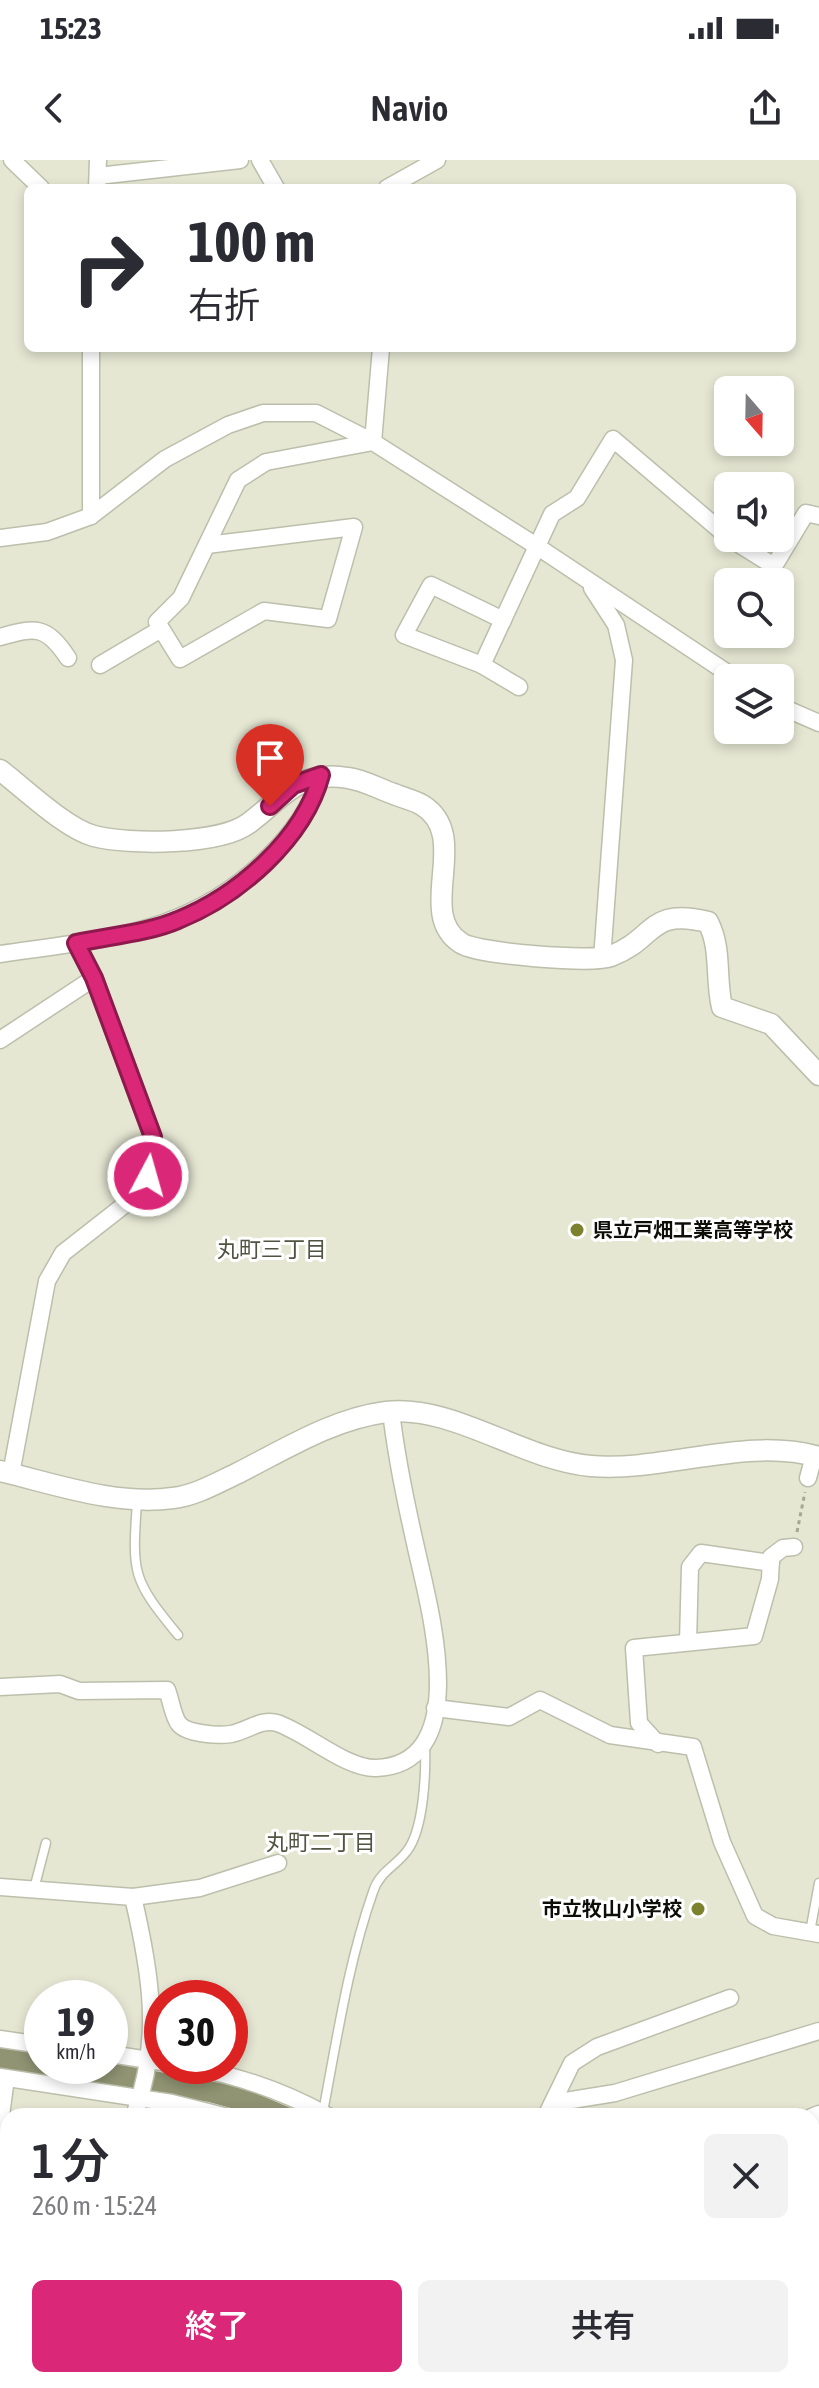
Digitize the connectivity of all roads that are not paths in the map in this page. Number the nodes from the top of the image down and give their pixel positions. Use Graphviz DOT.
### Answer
graph roads {
  1 [pos="12,160"];
  2 [pos="240,160"];
  3 [pos="260,160"];
  4 [pos="437,160"];
  5 [pos="98,175"];
  6 [pos="37,184"];
  7 [pos="274,184"];
  8 [pos="394,184"];
  9 [pos="91,352"];
  10 [pos="381,352"];
  11 [pos="373,442"];
  12 [pos="91,516"];
  13 [pos="819,516"];
  14 [pos="714,526"];
  15 [pos="794,533"];
  16 [pos="0,538"];
  17 [pos="207,545"];
  18 [pos="538,547"];
  19 [pos="751,552"];
  20 [pos="782,552"];
  21 [pos="589,583"];
  22 [pos="503,620"];
  23 [pos="161,629"];
  24 [pos="0,637"];
  25 [pos="68,658"];
  26 [pos="714,664"];
  27 [pos="100,665"];
  28 [pos="482,665"];
  29 [pos="519,687"];
  30 [pos="794,712"];
  31 [pos="819,723"];
  32 [pos="0,770"];
  33 [pos="321,775"];
  34 [pos="76,943"];
  35 [pos="0,954"];
  36 [pos="602,959"];
  37 [pos="94,978"];
  38 [pos="0,1040"];
  39 [pos="819,1075"];
  40 [pos="391,1411"];
  41 [pos="817,1456"];
  42 [pos="6,1472"];
  43 [pos="808,1478"];
  44 [pos="138,1497"];
  45 [pos="794,1547"];
  46 [pos="771,1563"];
  47 [pos="178,1635"];
  48 [pos="688,1642"];
  49 [pos="0,1687"];
  50 [pos="435,1708"];
  51 [pos="425,1744"];
  52 [pos="658,1744"];
  53 [pos="46,1843"];
  54 [pos="278,1863"];
  55 [pos="0,1876"];
  56 [pos="819,1883"];
  57 [pos="0,1887"];
  58 [pos="34,1889"];
  59 [pos="133,1897"];
  60 [pos="815,1933"];
  61 [pos="151,1980"];
  62 [pos="730,1998"];
  63 [pos="819,2031"];
  64 [pos="0,2039"];
  65 [pos="24,2042"];
  66 [pos="3,2078"];
  67 [pos="248,2083"];
  68 [pos="147,2084"];
  69 [pos="141,2098"];
  70 [pos="1,2108"];
  71 [pos="137,2108"];
  72 [pos="187,2108"];
  73 [pos="307,2108"];
  74 [pos="325,2108"];
  75 [pos="551,2108"];
  76 [pos="558,2108"];
  1 -- 6 [label="street"];
  2 -- 5 [label="street"];
  3 -- 7 [label="street"];
  4 -- 8 [label="street"];
  9 -- 12 [label="street"];
  10 -- 11 [label="street"];
  11 -- 12 [label="street"];
  11 -- 17 [label="street"];
  11 -- 18 [label="street"];
  12 -- 16 [label="street"];
  13 -- 15 [label="street"];
  14 -- 18 [label="street"];
  17 -- 23 [label="street"];
  17 -- 23 [label="street"];
  18 -- 21 [label="street"];
  18 -- 22 [label="street"];
  19 -- 20 [label="street"];
  21 -- 26 [label="street"];
  21 -- 36 [label="street"];
  22 -- 28 [label="street"];
  22 -- 28 [label="street"];
  23 -- 27 [label="street"];
  24 -- 25 [label="street"];
  28 -- 29 [label="street"];
  30 -- 31 [label="street"];
  32 -- 33 [label="street"];
  33 -- 34 [label="street"];
  33 -- 36 [label="street"];
  34 -- 35 [label="street"];
  34 -- 37 [label="street"];
  36 -- 39 [label="street"];
  37 -- 38 [label="street"];
  37 -- 42 [label="street"];
  40 -- 41 [label="street"];
  40 -- 44 [label="street"];
  40 -- 50 [label="street"];
  41 -- 43 [label="street"];
  42 -- 44 [label="street"];
  44 -- 47 [label="lane"];
  45 -- 46 [label="street"];
  46 -- 48 [label="street"];
  46 -- 48 [label="street"];
  48 -- 52 [label="street"];
  49 -- 51 [label="street"];
  50 -- 51 [label="street"];
  50 -- 52 [label="street"];
  51 -- 74 [label="lane"];
  52 -- 60 [label="street"];
  53 -- 58 [label="lane"];
  54 -- 59 [label="street"];
  55 -- 58 [label="street"];
  56 -- 60 [label="lane"];
  57 -- 58 [label="street"];
  58 -- 59 [label="street"];
  59 -- 61 [label="street"];
  62 -- 75 [label="street"];
  63 -- 76 [label="street"];
  64 -- 65 [label="street"];
  66 -- 69 [label="street"];
  66 -- 70 [label="street"];
  67 -- 73 [label="street"];
  68 -- 69 [label="street"];
  69 -- 71 [label="street"];
  69 -- 72 [label="street"];
}
